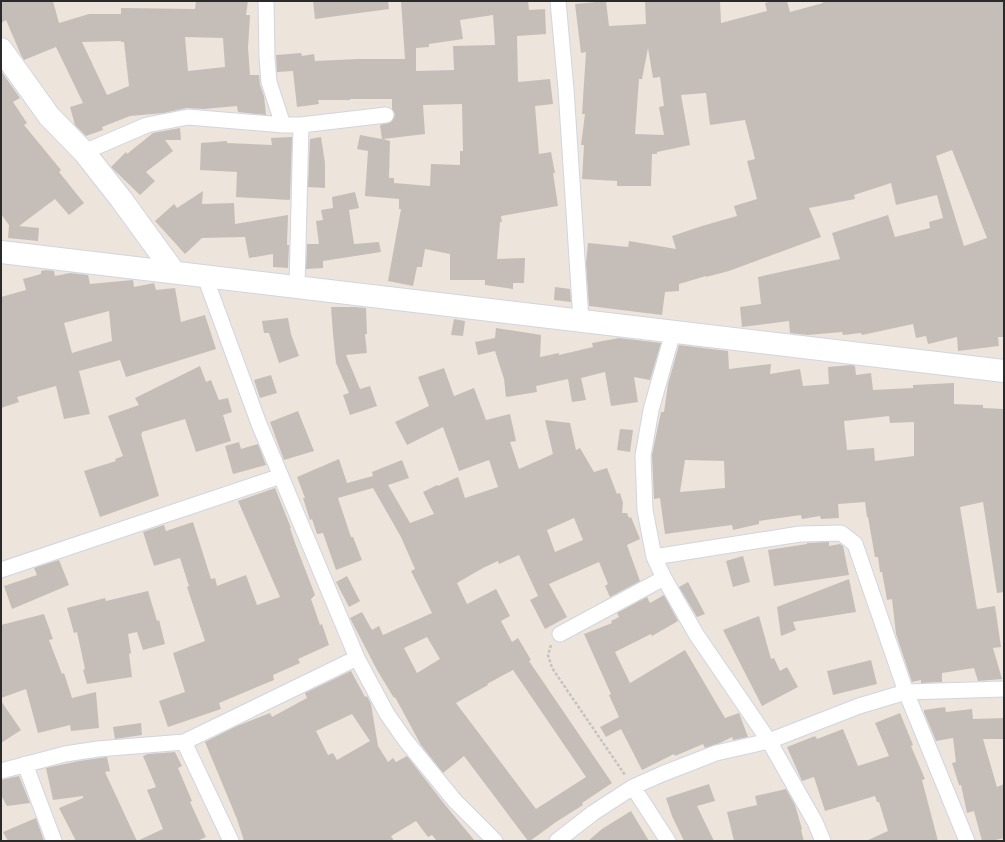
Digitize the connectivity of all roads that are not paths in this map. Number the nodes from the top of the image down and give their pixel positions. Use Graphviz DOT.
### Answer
graph roads {
  1 [pos="266,1"];
  2 [pos="558,1"];
  3 [pos="1,49"];
  4 [pos="386,115"];
  5 [pos="283,124"];
  6 [pos="301,125"];
  7 [pos="84,152"];
  8 [pos="1,252"];
  9 [pos="174,272"];
  10 [pos="205,277"];
  11 [pos="297,287"];
  12 [pos="581,320"];
  13 [pos="673,332"];
  14 [pos="1004,371"];
  15 [pos="281,476"];
  16 [pos="654,557"];
  17 [pos="1,570"];
  18 [pos="664,578"];
  19 [pos="560,634"];
  20 [pos="357,658"];
  21 [pos="1004,689"];
  22 [pos="906,692"];
  23 [pos="769,741"];
  24 [pos="184,742"];
  25 [pos="25,764"];
  26 [pos="1,771"];
  27 [pos="633,787"];
  28 [pos="54,841"];
  29 [pos="231,841"];
  30 [pos="495,841"];
  31 [pos="557,841"];
  32 [pos="668,841"];
  33 [pos="823,841"];
  34 [pos="967,841"];
  1 -- 5 [label="street"];
  2 -- 12 [label="street"];
  3 -- 7 [label="main road"];
  4 -- 6 [label="street"];
  5 -- 6 [label="street"];
  5 -- 7 [label="street"];
  6 -- 11 [label="street"];
  7 -- 9 [label="main road"];
  8 -- 9 [label="main road"];
  9 -- 10 [label="main road"];
  10 -- 11 [label="main road"];
  10 -- 15 [label="street"];
  11 -- 12 [label="main road"];
  12 -- 13 [label="main road"];
  13 -- 14 [label="main road"];
  13 -- 16 [label="street"];
  15 -- 17 [label="street"];
  15 -- 20 [label="street"];
  16 -- 18 [label="street"];
  16 -- 22 [label="street"];
  18 -- 19 [label="street"];
  18 -- 23 [label="street"];
  20 -- 24 [label="street"];
  20 -- 30 [label="street"];
  21 -- 22 [label="street"];
  22 -- 23 [label="street"];
  22 -- 34 [label="street"];
  23 -- 27 [label="street"];
  23 -- 33 [label="street"];
  24 -- 25 [label="street"];
  24 -- 29 [label="street"];
  25 -- 26 [label="street"];
  25 -- 28 [label="street"];
  27 -- 31 [label="street"];
  27 -- 32 [label="street"];
}
